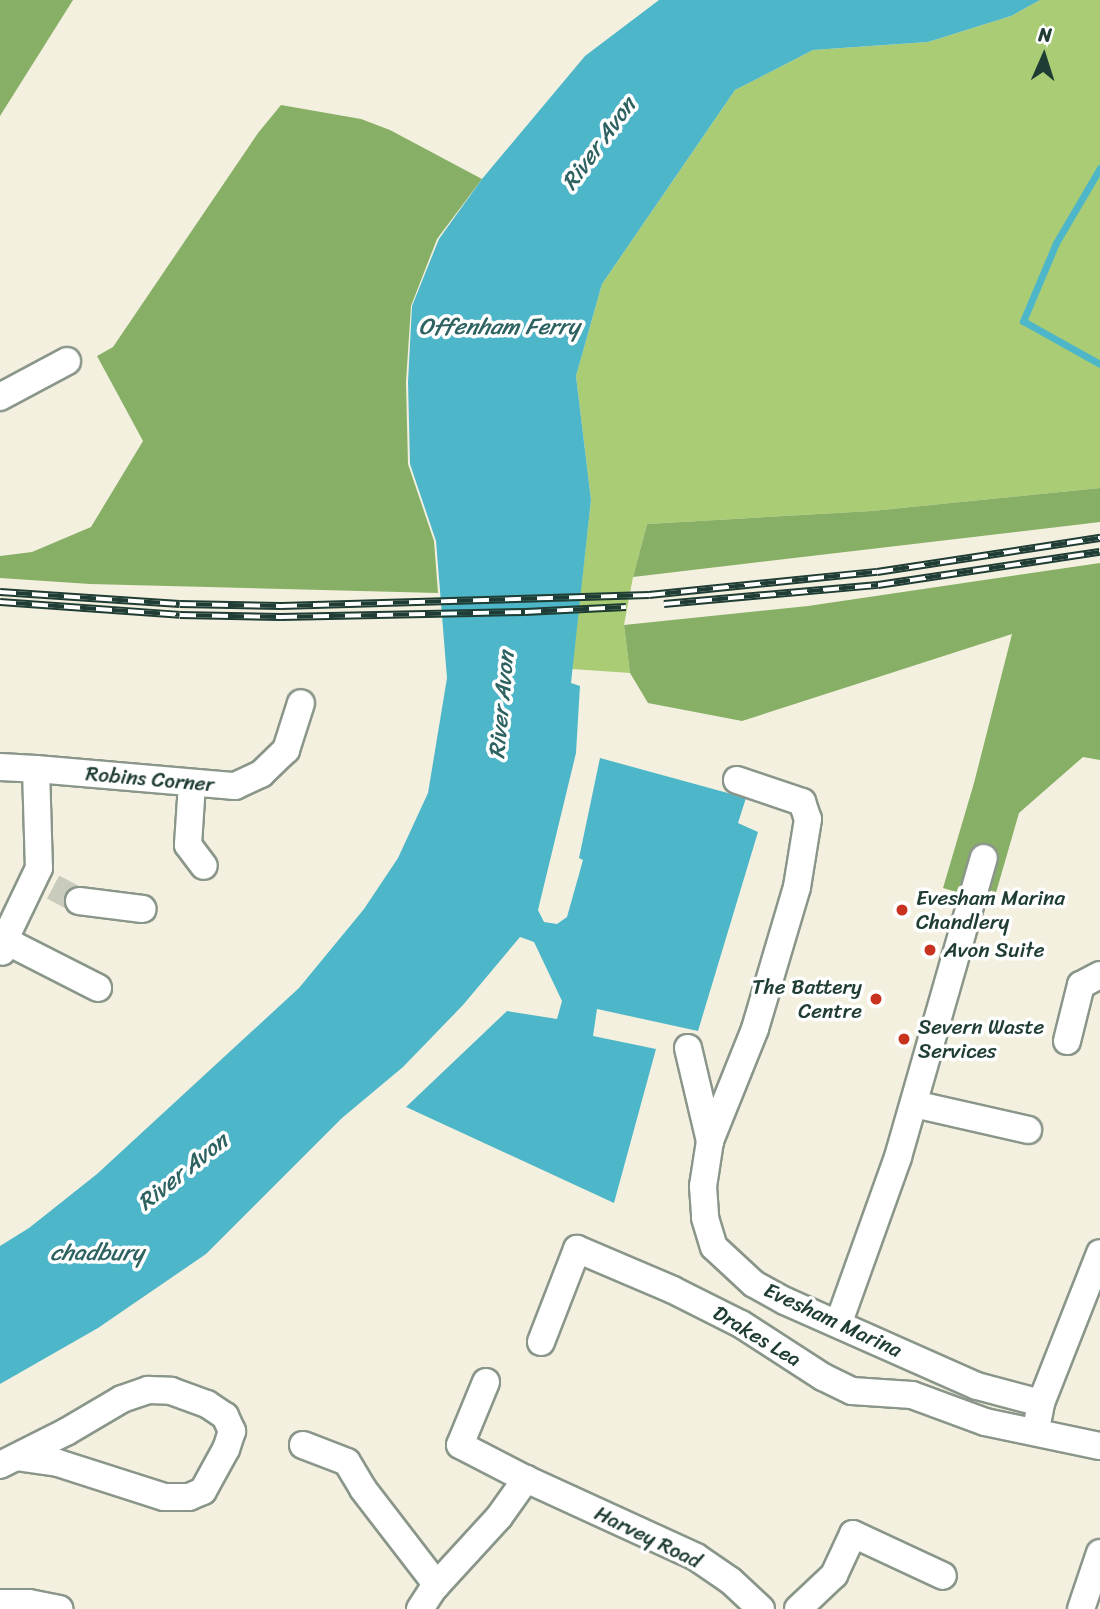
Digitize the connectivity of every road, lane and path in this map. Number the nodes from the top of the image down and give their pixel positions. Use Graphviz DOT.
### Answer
graph roads {
  1 [pos="67,361"];
  2 [pos="0,397"];
  3 [pos="301,703"];
  4 [pos="0,767"];
  5 [pos="36,769"];
  6 [pos="737,780"];
  7 [pos="192,784"];
  8 [pos="984,858"];
  9 [pos="204,866"];
  10 [pos="79,901"];
  11 [pos="142,909"];
  12 [pos="2,943"];
  13 [pos="1100,975"];
  14 [pos="99,988"];
  15 [pos="1067,1041"];
  16 [pos="688,1048"];
  17 [pos="914,1104"];
  18 [pos="1028,1130"];
  19 [pos="710,1141"];
  20 [pos="1100,1253"];
  21 [pos="839,1322"];
  22 [pos="541,1342"];
  23 [pos="486,1382"];
  24 [pos="1041,1403"];
  25 [pos="1035,1432"];
  26 [pos="303,1445"];
  27 [pos="1100,1446"];
  28 [pos="9,1461"];
  29 [pos="526,1479"];
  30 [pos="1100,1553"];
  31 [pos="943,1576"];
  32 [pos="437,1585"];
  33 [pos="0,1603"];
  34 [pos="756,1607"];
  35 [pos="58,1609"];
  36 [pos="420,1609"];
  37 [pos="798,1609"];
  38 [pos="1081,1609"];
  1 -- 2 [label="street"];
  3 -- 7 [label="street, Robins Corner"];
  4 -- 5 [label="street, Robins Corner"];
  5 -- 7 [label="street, Robins Corner"];
  5 -- 12 [label="street"];
  6 -- 19 [label="street, Evesham Marina"];
  7 -- 9 [label="street"];
  8 -- 17 [label="street"];
  10 -- 11 [label="street"];
  12 -- 14 [label="street"];
  13 -- 15 [label="street"];
  16 -- 19 [label="street"];
  17 -- 18 [label="street"];
  17 -- 21 [label="street"];
  19 -- 21 [label="street, Evesham Marina"];
  20 -- 24 [label="street"];
  21 -- 24 [label="street, Evesham Marina"];
  22 -- 25 [label="street, Drakes Lea"];
  23 -- 29 [label="street, Harvey Road"];
  24 -- 25 [label="street"];
  25 -- 27 [label="street"];
  26 -- 32 [label="street"];
  28 -- 28 [label="street"];
  29 -- 32 [label="street"];
  29 -- 34 [label="street, Harvey Road"];
  30 -- 38 [label="street"];
  31 -- 37 [label="street"];
  32 -- 36 [label="street"];
  33 -- 35 [label="street"];
}
